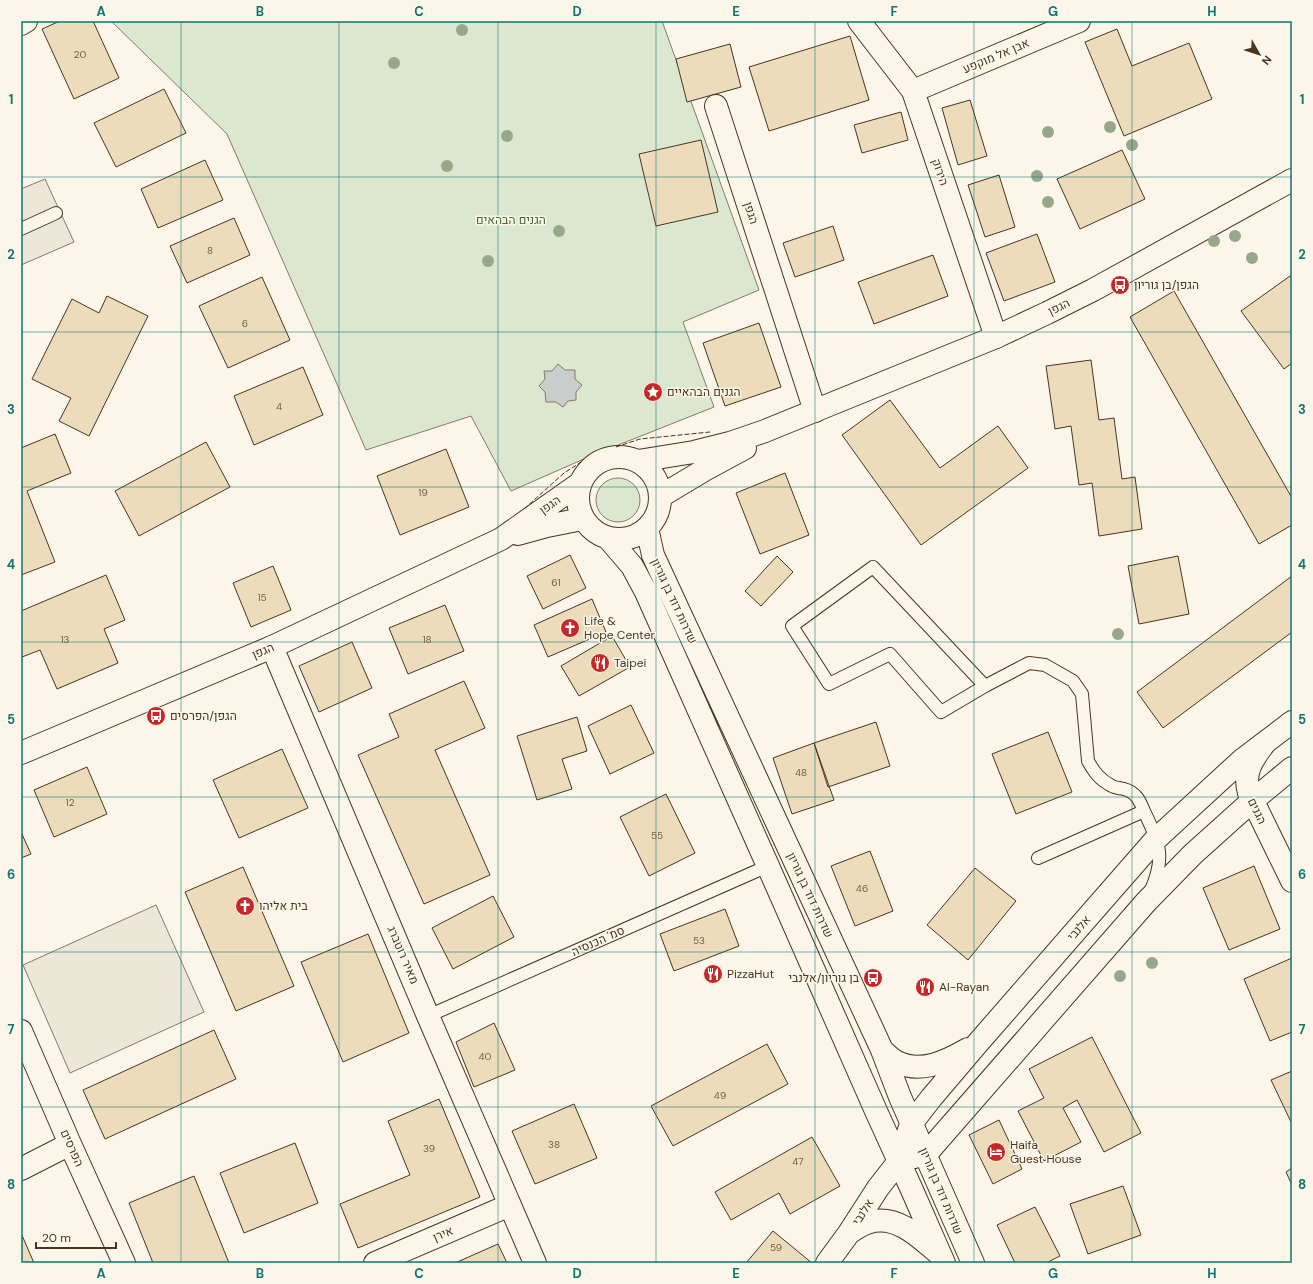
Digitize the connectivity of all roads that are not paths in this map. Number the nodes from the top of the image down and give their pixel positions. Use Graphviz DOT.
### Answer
graph roads {
  1 [pos="26,21"];
  2 [pos="859,21"];
  3 [pos="1079,21"];
  4 [pos="21,24"];
  5 [pos="913,91"];
  6 [pos="716,106"];
  7 [pos="1292,180"];
  8 [pos="56,213"];
  9 [pos="21,229"];
  10 [pos="996,337"];
  11 [pos="815,410"];
  12 [pos="638,462"];
  13 [pos="579,484"];
  14 [pos="661,496"];
  15 [pos="582,519"];
  16 [pos="647,528"];
  17 [pos="608,538"];
  18 [pos="501,539"];
  19 [pos="272,647"];
  20 [pos="985,686"];
  21 [pos="1292,722"];
  22 [pos="1267,740"];
  23 [pos="21,753"];
  24 [pos="1292,768"];
  25 [pos="1252,801"];
  26 [pos="1144,811"];
  27 [pos="1156,840"];
  28 [pos="1038,858"];
  29 [pos="768,866"];
  30 [pos="1292,881"];
  31 [pos="1146,902"];
  32 [pos="428,1016"];
  33 [pos="21,1031"];
  34 [pos="977,1044"];
  35 [pos="882,1050"];
  36 [pos="911,1124"];
  37 [pos="70,1144"];
  38 [pos="926,1154"];
  39 [pos="899,1161"];
  40 [pos="21,1169"];
  41 [pos="510,1205"];
  42 [pos="849,1233"];
  43 [pos="942,1259"];
  44 [pos="124,1263"];
  45 [pos="375,1263"];
  46 [pos="535,1263"];
  47 [pos="827,1263"];
  48 [pos="972,1263"];
  1 -- 4 [label="street"];
  2 -- 5 [label="street, הירוק"];
  3 -- 5 [label="street, אבן אל מוקפע"];
  5 -- 10 [label="street, הירוק"];
  6 -- 11 [label="street, הגפן"];
  7 -- 10 [label="street, הגפן"];
  8 -- 9 [label="lane"];
  10 -- 11 [label="street, הגפן"];
  11 -- 12 [label="street, הגפן"];
  11 -- 14 [label="street, הגפן"];
  12 -- 13 [label="street"];
  12 -- 14 [label="street"];
  13 -- 15 [label="street"];
  13 -- 18 [label="street, הגפן"];
  14 -- 16 [label="street"];
  15 -- 17 [label="street"];
  15 -- 18 [label="street, הגפן"];
  16 -- 17 [label="street"];
  16 -- 35 [label="street, שדרות דוד בן גוריון"];
  17 -- 29 [label="street, שדרות דוד בן גוריון"];
  18 -- 19 [label="street, הגפן"];
  19 -- 23 [label="street, הגפן"];
  19 -- 32 [label="street, מאיר רוטברג"];
  20 -- 20 [label="lane"];
  20 -- 26 [label="lane"];
  21 -- 22 [label="street, אלנבי"];
  22 -- 25 [label="street, הגנים"];
  22 -- 27 [label="street, אלנבי"];
  24 -- 25 [label="street"];
  25 -- 30 [label="street, הגנים"];
  25 -- 31 [label="street"];
  26 -- 27 [label="lane"];
  26 -- 28 [label="lane"];
  27 -- 31 [label="lane"];
  27 -- 34 [label="street, אלנבי"];
  29 -- 32 [label="lane, סמ' הכנסיה"];
  29 -- 39 [label="street, שדרות דוד בן גוריון"];
  31 -- 38 [label="street"];
  32 -- 41 [label="street, מאיר רוטברג"];
  33 -- 37 [label="street, הפרסים"];
  34 -- 35 [label="street"];
  34 -- 36 [label="street, אלנבי"];
  35 -- 36 [label="street, שדרות דוד בן גוריון"];
  36 -- 38 [label="street, שדרות דוד בן גוריון"];
  36 -- 39 [label="street, אלנבי"];
  37 -- 40 [label="street"];
  37 -- 44 [label="street, הפרסים"];
  38 -- 39 [label="street"];
  38 -- 48 [label="street, שדרות דוד בן גוריון"];
  39 -- 42 [label="street, אלנבי"];
  39 -- 43 [label="street, שדרות דוד בן גוריון"];
  41 -- 45 [label="street, אירן"];
  41 -- 46 [label="street, מאיר רוטברג"];
  42 -- 43 [label="street"];
  42 -- 47 [label="street, אלנבי"];
}
